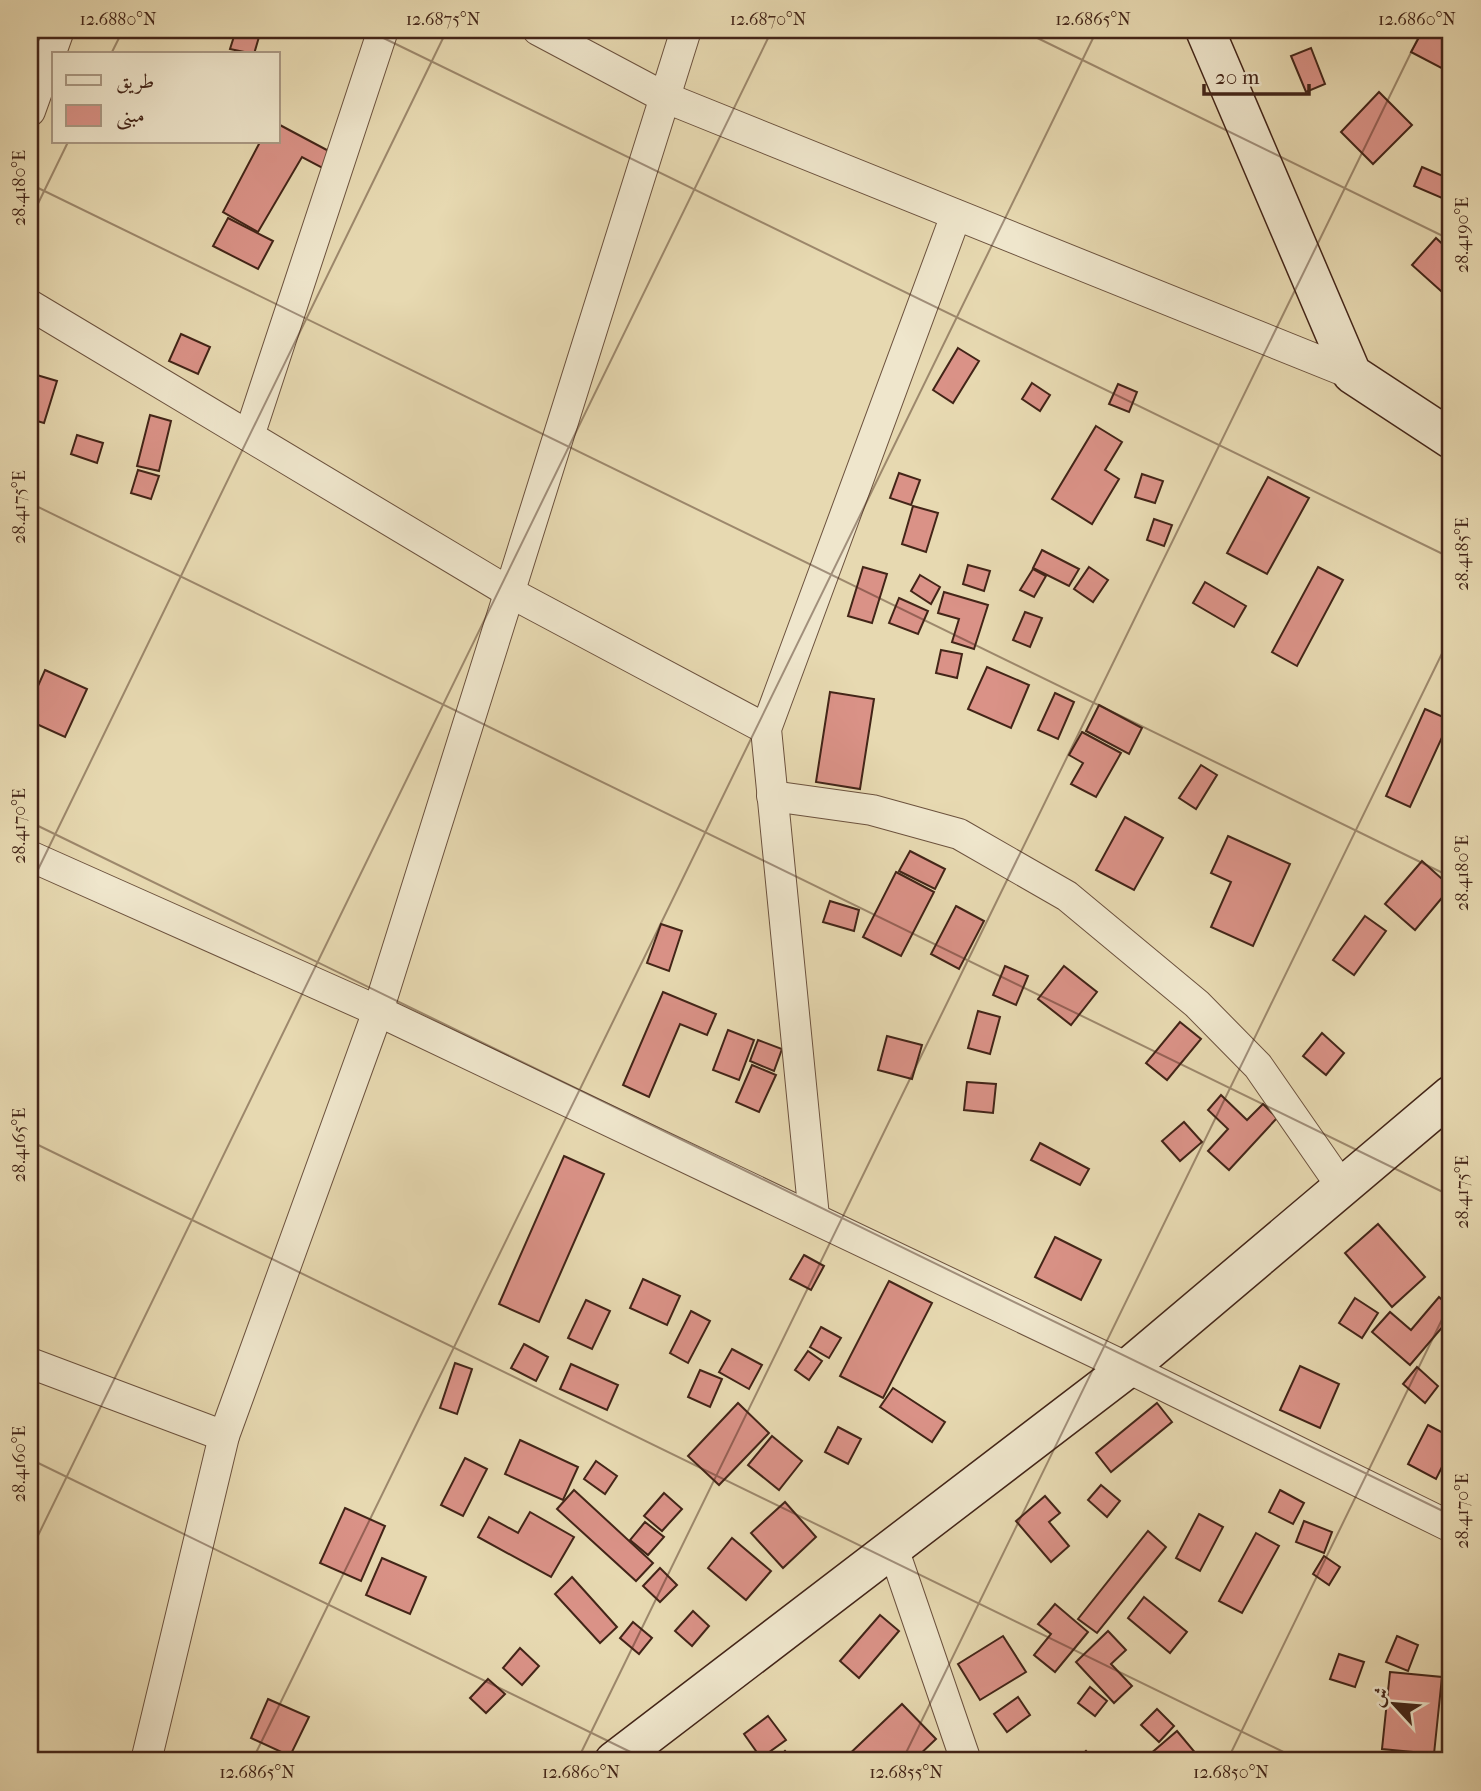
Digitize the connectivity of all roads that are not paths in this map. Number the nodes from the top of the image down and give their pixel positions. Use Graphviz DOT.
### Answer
graph roads {
  1 [pos="59,30"];
  2 [pos="383,30"];
  3 [pos="538,30"];
  4 [pos="686,30"];
  5 [pos="1205,30"];
  6 [pos="664,97"];
  7 [pos="30,111"];
  8 [pos="956,215"];
  9 [pos="30,305"];
  10 [pos="1352,374"];
  11 [pos="249,436"];
  12 [pos="1451,439"];
  13 [pos="509,592"];
  14 [pos="766,729"];
  15 [pos="772,796"];
  16 [pos="30,856"];
  17 [pos="378,1012"];
  18 [pos="1451,1095"];
  19 [pos="1342,1187"];
  20 [pos="814,1217"];
  21 [pos="30,1363"];
  22 [pos="1128,1368"];
  23 [pos="224,1436"];
  24 [pos="1451,1527"];
  25 [pos="893,1548"];
  26 [pos="146,1761"];
  27 [pos="614,1761"];
  28 [pos="967,1761"];
  1 -- 7 [label="street"];
  2 -- 11 [label="street"];
  3 -- 6 [label="street"];
  4 -- 6 [label="street"];
  5 -- 10 [label="street"];
  6 -- 8 [label="street"];
  6 -- 13 [label="street"];
  8 -- 10 [label="street"];
  8 -- 14 [label="street"];
  9 -- 11 [label="street"];
  10 -- 12 [label="street"];
  11 -- 13 [label="street"];
  13 -- 14 [label="street"];
  13 -- 17 [label="street"];
  14 -- 15 [label="street"];
  15 -- 19 [label="street"];
  15 -- 20 [label="street"];
  16 -- 17 [label="street"];
  17 -- 20 [label="street"];
  17 -- 23 [label="street"];
  18 -- 19 [label="street"];
  19 -- 22 [label="street"];
  20 -- 22 [label="street"];
  21 -- 23 [label="street"];
  22 -- 24 [label="street"];
  22 -- 25 [label="street"];
  23 -- 26 [label="street"];
  25 -- 27 [label="street"];
  25 -- 28 [label="street"];
}
